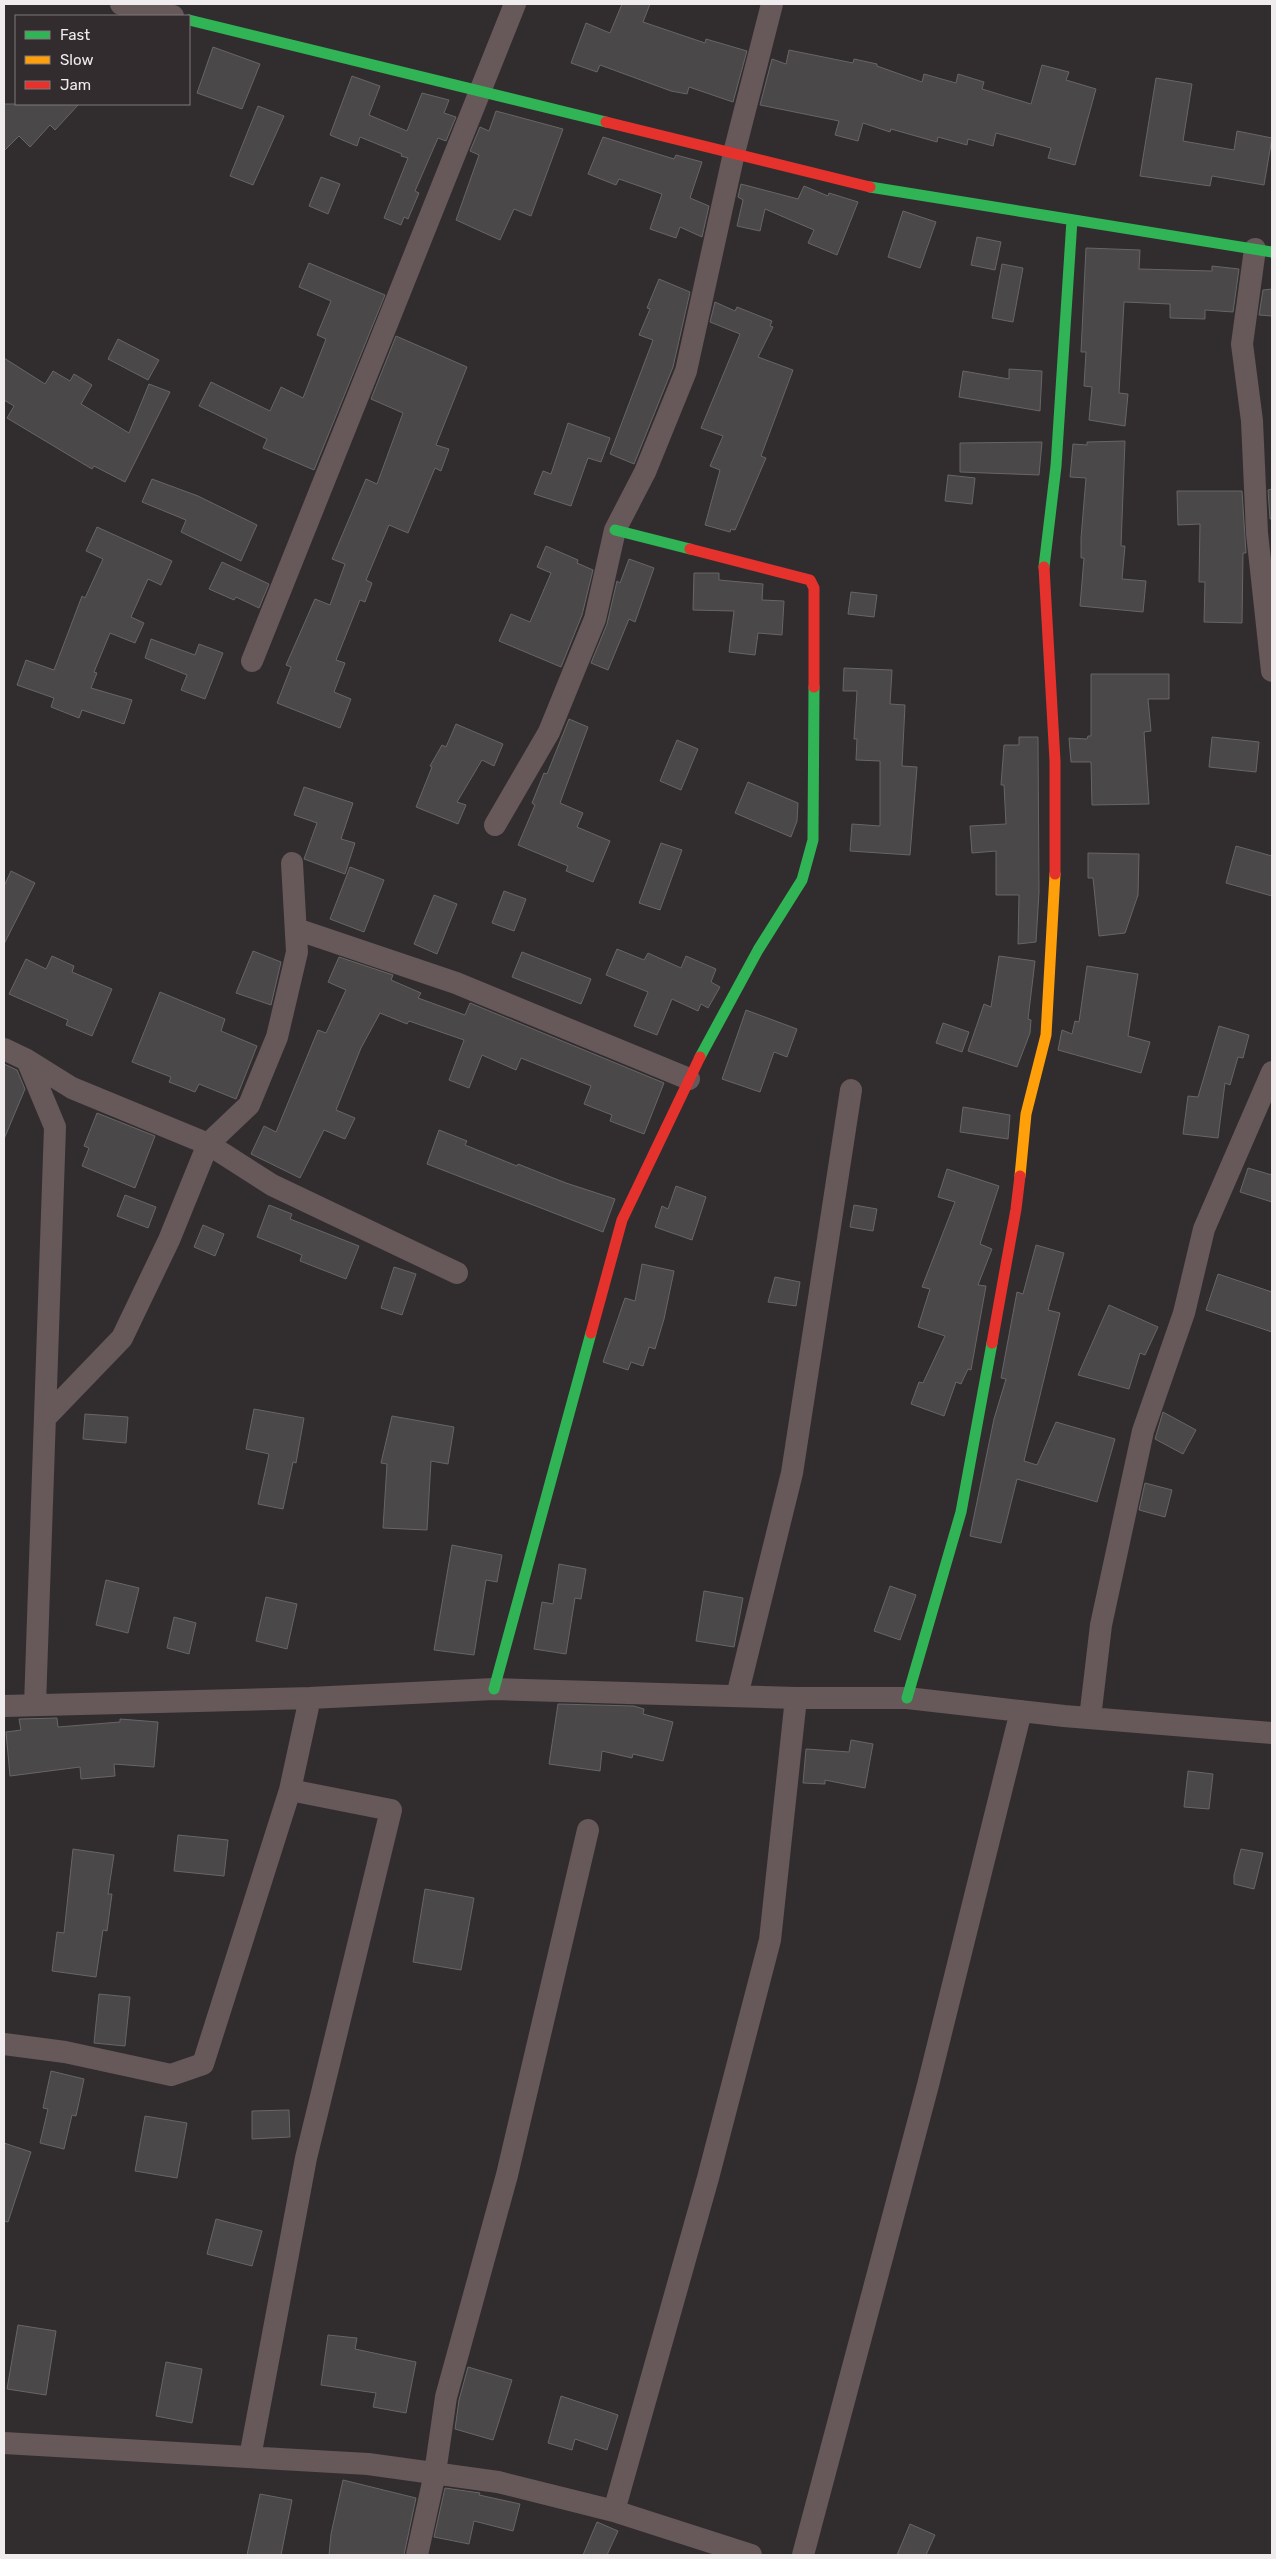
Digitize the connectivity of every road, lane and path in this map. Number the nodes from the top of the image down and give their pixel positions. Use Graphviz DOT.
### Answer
graph roads {
  1 [pos="121,4"];
  2 [pos="514,4"];
  3 [pos="772,4"];
  4 [pos="169,15"];
  5 [pos="190,20"];
  6 [pos="479,90"];
  7 [pos="734,153"];
  8 [pos="1072,220"];
  9 [pos="1264,250"];
  10 [pos="614,530"];
  11 [pos="252,661"];
  12 [pos="1272,671"];
  13 [pos="495,825"];
  14 [pos="292,863"];
  15 [pos="296,929"];
  16 [pos="4,1049"];
  17 [pos="27,1060"];
  18 [pos="1272,1072"];
  19 [pos="689,1080"];
  20 [pos="851,1090"];
  21 [pos="208,1144"];
  22 [pos="457,1273"];
  23 [pos="45,1418"];
  24 [pos="494,1689"];
  25 [pos="737,1696"];
  26 [pos="310,1698"];
  27 [pos="796,1698"];
  28 [pos="907,1698"];
  29 [pos="35,1705"];
  30 [pos="4,1706"];
  31 [pos="1021,1711"];
  32 [pos="1090,1718"];
  33 [pos="1272,1733"];
  34 [pos="290,1790"];
  35 [pos="588,1830"];
  36 [pos="4,2044"];
  37 [pos="4,2443"];
  38 [pos="250,2457"];
  39 [pos="435,2473"];
  40 [pos="614,2511"];
  41 [pos="417,2555"];
  42 [pos="751,2555"];
  43 [pos="803,2555"];
  1 -- 4 [label="street"];
  2 -- 6 [label="street"];
  3 -- 7 [label="street"];
  5 -- 6 [label="street"];
  6 -- 7 [label="street"];
  6 -- 11 [label="street"];
  7 -- 8 [label="street"];
  7 -- 10 [label="street"];
  8 -- 9 [label="street"];
  8 -- 28 [label="street"];
  9 -- 12 [label="street"];
  10 -- 13 [label="street"];
  10 -- 19 [label="street"];
  14 -- 15 [label="street"];
  15 -- 19 [label="street"];
  15 -- 21 [label="street"];
  16 -- 17 [label="street"];
  17 -- 21 [label="street"];
  17 -- 23 [label="street"];
  18 -- 32 [label="street"];
  19 -- 24 [label="street"];
  20 -- 25 [label="street"];
  21 -- 22 [label="street"];
  21 -- 23 [label="street"];
  23 -- 29 [label="street"];
  24 -- 25 [label="street"];
  24 -- 26 [label="street"];
  25 -- 27 [label="street"];
  26 -- 29 [label="street"];
  26 -- 34 [label="street"];
  27 -- 28 [label="street"];
  27 -- 40 [label="street"];
  28 -- 31 [label="street"];
  29 -- 30 [label="street"];
  31 -- 32 [label="street"];
  31 -- 43 [label="street"];
  32 -- 33 [label="street"];
  34 -- 36 [label="street"];
  34 -- 38 [label="street"];
  35 -- 39 [label="street"];
  37 -- 38 [label="street"];
  38 -- 39 [label="street"];
  39 -- 40 [label="street"];
  39 -- 41 [label="street"];
  40 -- 42 [label="street"];
}
